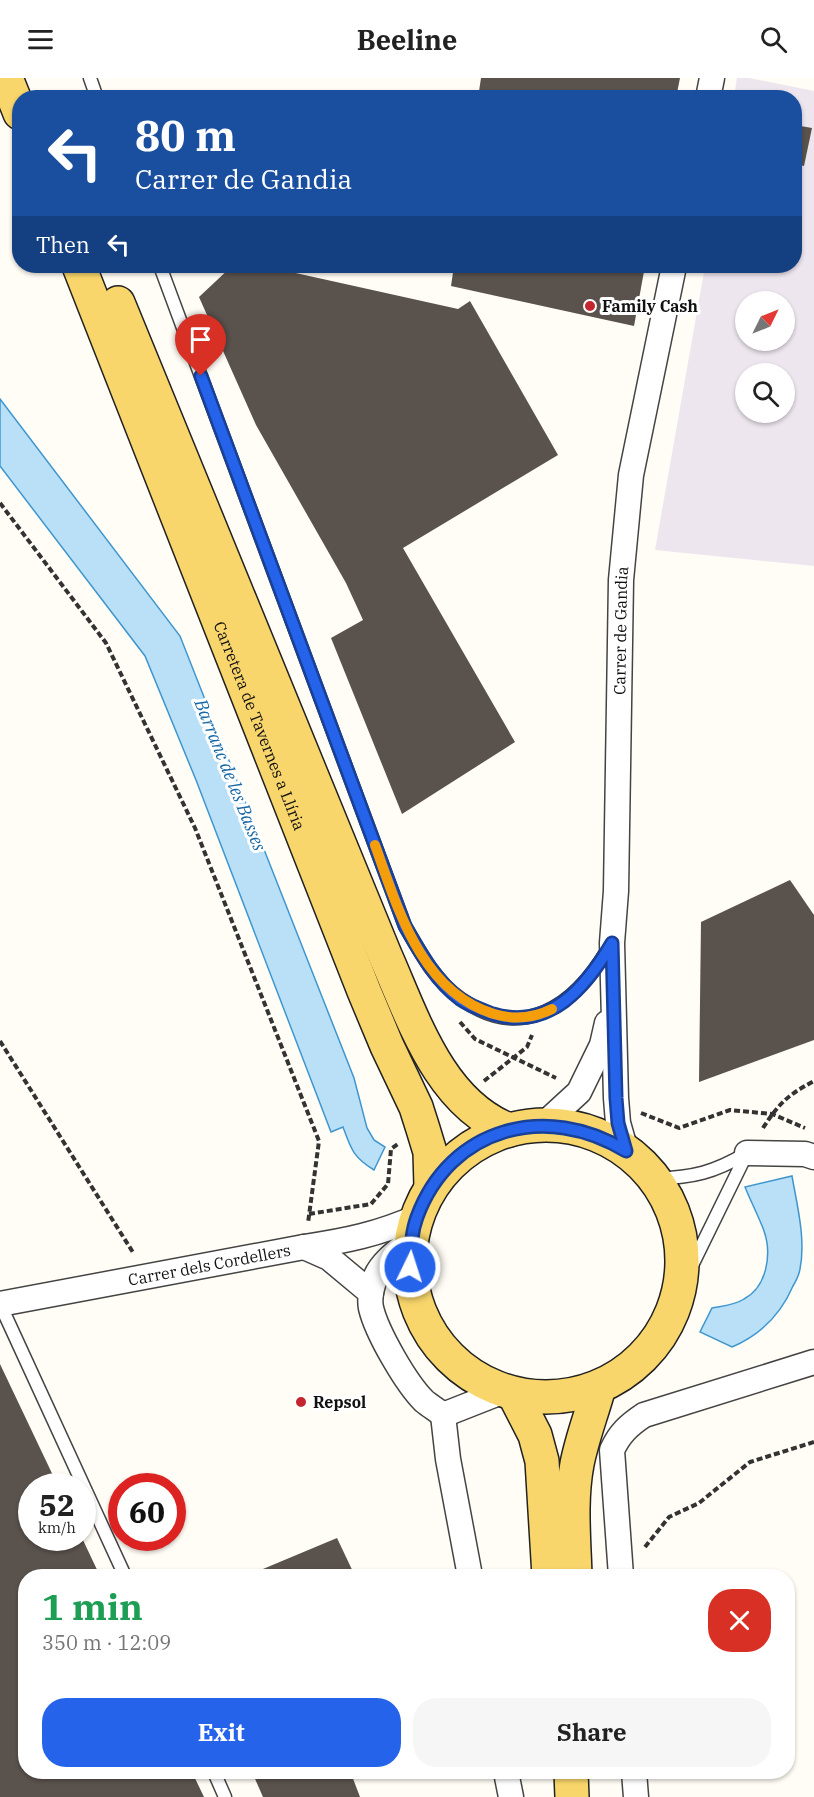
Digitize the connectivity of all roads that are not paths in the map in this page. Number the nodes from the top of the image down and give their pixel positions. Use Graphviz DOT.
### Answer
graph roads {
  1 [pos="6,78"];
  2 [pos="12,93"];
  3 [pos="82,273"];
  4 [pos="106,273"];
  5 [pos="163,273"];
  6 [pos="673,273"];
  7 [pos="612,943"];
  8 [pos="612,1000"];
  9 [pos="543,1125"];
  10 [pos="509,1130"];
  11 [pos="626,1151"];
  12 [pos="747,1153"];
  13 [pos="814,1157"];
  14 [pos="655,1179"];
  15 [pos="431,1187"];
  16 [pos="414,1229"];
  17 [pos="304,1247"];
  18 [pos="370,1293"];
  19 [pos="678,1294"];
  20 [pos="0,1304"];
  21 [pos="814,1362"];
  22 [pos="599,1388"];
  23 [pos="509,1392"];
  24 [pos="443,1415"];
  25 [pos="122,1569"];
  26 [pos="469,1569"];
  27 [pos="549,1569"];
  28 [pos="575,1569"];
  29 [pos="620,1569"];
  30 [pos="217,1779"];
  31 [pos="507,1779"];
  32 [pos="571,1779"];
  33 [pos="593,1779"];
  34 [pos="635,1779"];
  35 [pos="225,1797"];
  36 [pos="510,1797"];
  37 [pos="572,1797"];
  38 [pos="594,1797"];
  39 [pos="636,1797"];
  1 -- 2 [label="main road"];
  3 -- 15 [label="main road, Carretera de Tavernes a Llíria"];
  4 -- 10 [label="main road, Carretera de Tavernes a Llíria"];
  5 -- 7 [label="lane"];
  6 -- 7 [label="street, Carrer de Gandia"];
  7 -- 8 [label="street, Carrer de Gandia"];
  8 -- 9 [label="street, Carrer de Gandia"];
  8 -- 11 [label="street, Carrer de Gandia"];
  9 -- 10 [label="main road"];
  9 -- 11 [label="main road"];
  10 -- 15 [label="main road"];
  11 -- 14 [label="main road"];
  12 -- 13 [label="street"];
  12 -- 14 [label="lane"];
  12 -- 19 [label="lane"];
  14 -- 19 [label="main road"];
  15 -- 16 [label="main road"];
  16 -- 17 [label="street, Carrer dels Cordellers"];
  16 -- 18 [label="street"];
  16 -- 23 [label="main road"];
  17 -- 18 [label="street"];
  17 -- 20 [label="street, Carrer dels Cordellers"];
  18 -- 24 [label="street"];
  19 -- 22 [label="main road"];
  20 -- 25 [label="lane"];
  21 -- 29 [label="street"];
  22 -- 23 [label="main road"];
  22 -- 28 [label="main road"];
  23 -- 24 [label="street"];
  23 -- 27 [label="main road"];
  24 -- 26 [label="street"];
  30 -- 35 [label="lane"];
  31 -- 36 [label="street"];
  32 -- 37 [label="main road"];
  33 -- 38 [label="main road"];
  34 -- 39 [label="street"];
}
